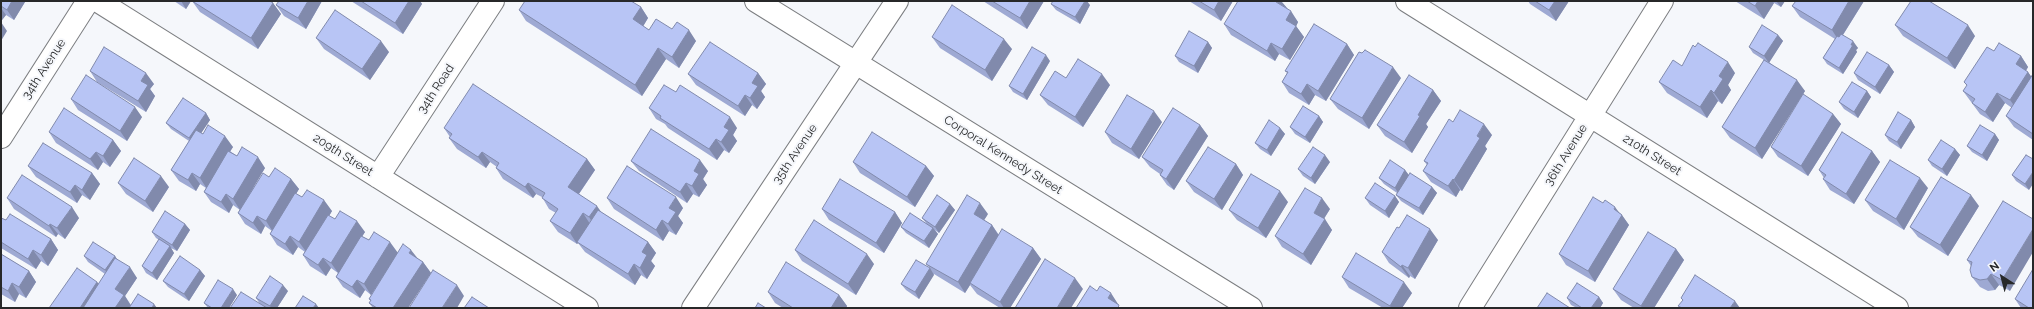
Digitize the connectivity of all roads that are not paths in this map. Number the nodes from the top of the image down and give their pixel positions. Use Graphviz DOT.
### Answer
graph roads {
  1 [pos="88,1"];
  2 [pos="98,1"];
  3 [pos="493,1"];
  4 [pos="756,1"];
  5 [pos="897,1"];
  6 [pos="1407,1"];
  7 [pos="1662,1"];
  8 [pos="855,64"];
  9 [pos="1590,116"];
  10 [pos="1,137"];
  11 [pos="378,177"];
  12 [pos="587,308"];
  13 [pos="693,308"];
  14 [pos="1250,308"];
  15 [pos="1470,308"];
  16 [pos="1897,308"];
  1 -- 10 [label="street, 34th Avenue"];
  2 -- 11 [label="street, 209th Street"];
  3 -- 11 [label="street, 34th Road"];
  4 -- 8 [label="street, Corporal Kennedy Street"];
  5 -- 8 [label="street, 35th Avenue"];
  6 -- 9 [label="street, 210th Street"];
  7 -- 9 [label="street, 36th Avenue"];
  8 -- 13 [label="street, 35th Avenue"];
  8 -- 14 [label="street, Corporal Kennedy Street"];
  9 -- 15 [label="street, 36th Avenue"];
  9 -- 16 [label="street, 210th Street"];
  11 -- 12 [label="street, 209th Street"];
}
